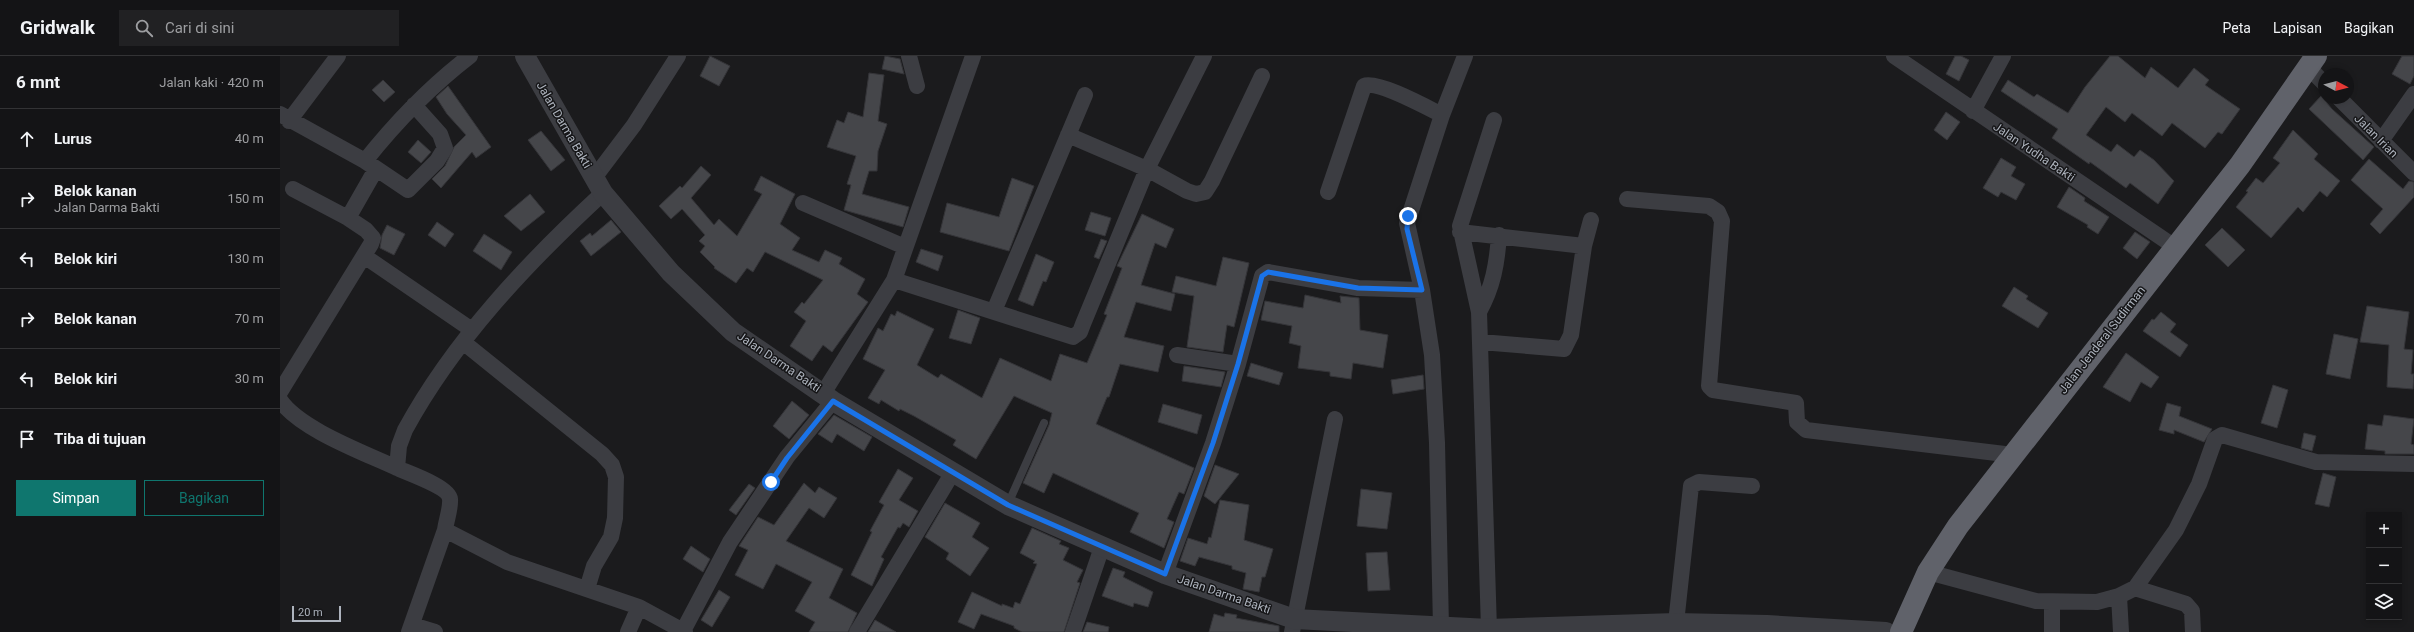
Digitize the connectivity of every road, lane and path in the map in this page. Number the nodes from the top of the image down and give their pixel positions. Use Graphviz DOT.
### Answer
graph roads {
  1 [pos="338,56"];
  2 [pos="469,56"];
  3 [pos="525,56"];
  4 [pos="678,56"];
  5 [pos="909,56"];
  6 [pos="973,56"];
  7 [pos="1204,56"];
  8 [pos="1465,56"];
  9 [pos="1894,56"];
  10 [pos="2003,56"];
  11 [pos="2316,69"];
  12 [pos="1262,76"];
  13 [pos="917,86"];
  14 [pos="2414,94"];
  15 [pos="1085,95"];
  16 [pos="2345,104"];
  17 [pos="414,105"];
  18 [pos="1973,110"];
  19 [pos="1442,115"];
  20 [pos="284,117"];
  21 [pos="1494,120"];
  22 [pos="1068,135"];
  23 [pos="2381,141"];
  24 [pos="370,165"];
  25 [pos="1147,169"];
  26 [pos="2414,174"];
  27 [pos="598,185"];
  28 [pos="292,189"];
  29 [pos="1328,192"];
  30 [pos="1627,199"];
  31 [pos="803,203"];
  32 [pos="348,218"];
  33 [pos="1591,220"];
  34 [pos="1460,232"];
  35 [pos="1500,235"];
  36 [pos="1584,246"];
  37 [pos="905,247"];
  38 [pos="2175,247"];
  39 [pos="364,256"];
  40 [pos="894,280"];
  41 [pos="1422,290"];
  42 [pos="994,311"];
  43 [pos="1479,312"];
  44 [pos="468,336"];
  45 [pos="1481,342"];
  46 [pos="1177,355"];
  47 [pos="1238,364"];
  48 [pos="280,392"];
  49 [pos="828,396"];
  50 [pos="280,400"];
  51 [pos="1335,419"];
  52 [pos="1044,424"];
  53 [pos="2014,455"];
  54 [pos="2414,464"];
  55 [pos="397,468"];
  56 [pos="953,472"];
  57 [pos="1752,486"];
  58 [pos="1008,505"];
  59 [pos="445,530"];
  60 [pos="1102,547"];
  61 [pos="1928,572"];
  62 [pos="1165,574"];
  63 [pos="2135,588"];
  64 [pos="587,589"];
  65 [pos="2119,596"];
  66 [pos="2052,602"];
  67 [pos="639,607"];
  68 [pos="1676,623"];
  69 [pos="1293,626"];
  70 [pos="1441,627"];
  71 [pos="1767,628"];
  72 [pos="411,629"];
  73 [pos="1489,629"];
  74 [pos="684,631"];
  75 [pos="435,632"];
  76 [pos="628,632"];
  77 [pos="857,632"];
  78 [pos="1072,632"];
  79 [pos="1886,632"];
  80 [pos="1901,632"];
  81 [pos="2052,632"];
  82 [pos="2121,632"];
  83 [pos="2194,632"];
  1 -- 20 [label="street"];
  2 -- 17 [label="street"];
  3 -- 27 [label="street, Jalan Darma Bakti"];
  4 -- 27 [label="street"];
  5 -- 13 [label="street"];
  6 -- 37 [label="street"];
  7 -- 25 [label="street"];
  8 -- 19 [label="street"];
  9 -- 18 [label="street, Jalan Yudha Bakti"];
  10 -- 18 [label="street"];
  11 -- 38 [label="highway, Jalan Jenderal Sudirman"];
  12 -- 25 [label="street"];
  14 -- 23 [label="street"];
  15 -- 22 [label="street"];
  16 -- 23 [label="street, Jalan Irian"];
  17 -- 24 [label="street"];
  17 -- 24 [label="street"];
  18 -- 38 [label="street, Jalan Yudha Bakti"];
  19 -- 29 [label="street"];
  19 -- 41 [label="street"];
  20 -- 24 [label="street"];
  21 -- 34 [label="street"];
  22 -- 25 [label="street"];
  22 -- 42 [label="street"];
  23 -- 26 [label="street, Jalan Irian"];
  24 -- 32 [label="street"];
  25 -- 42 [label="street"];
  27 -- 44 [label="street"];
  27 -- 49 [label="street, Jalan Darma Bakti"];
  28 -- 32 [label="street"];
  30 -- 53 [label="street"];
  31 -- 37 [label="street"];
  32 -- 39 [label="street"];
  33 -- 36 [label="street"];
  34 -- 35 [label="street"];
  34 -- 43 [label="street"];
  35 -- 36 [label="street"];
  35 -- 43 [label="street"];
  36 -- 45 [label="street"];
  37 -- 40 [label="street"];
  38 -- 53 [label="highway, Jalan Jenderal Sudirman"];
  39 -- 44 [label="street"];
  39 -- 48 [label="street"];
  40 -- 42 [label="street"];
  40 -- 49 [label="street"];
  41 -- 47 [label="street"];
  41 -- 70 [label="street"];
  43 -- 45 [label="street"];
  44 -- 55 [label="street"];
  44 -- 64 [label="street"];
  45 -- 73 [label="street"];
  46 -- 47 [label="street"];
  47 -- 62 [label="street"];
  49 -- 56 [label="street, Jalan Darma Bakti"];
  49 -- 74 [label="street"];
  50 -- 55 [label="street"];
  51 -- 69 [label="street"];
  52 -- 58 [label="lane"];
  53 -- 61 [label="highway, Jalan Jenderal Sudirman"];
  54 -- 63 [label="street"];
  55 -- 59 [label="street"];
  56 -- 58 [label="street, Jalan Darma Bakti"];
  56 -- 77 [label="street"];
  57 -- 68 [label="street"];
  58 -- 60 [label="street, Jalan Darma Bakti"];
  59 -- 64 [label="street"];
  59 -- 72 [label="street"];
  60 -- 62 [label="street, Jalan Darma Bakti"];
  60 -- 78 [label="street"];
  61 -- 66 [label="street"];
  61 -- 80 [label="highway, Jalan Jenderal Sudirman"];
  62 -- 69 [label="street, Jalan Darma Bakti"];
  63 -- 65 [label="street"];
  63 -- 83 [label="street"];
  64 -- 67 [label="street"];
  65 -- 66 [label="street"];
  65 -- 82 [label="street"];
  66 -- 81 [label="street"];
  67 -- 74 [label="street"];
  67 -- 76 [label="street"];
  68 -- 71 [label="street, Jalan Darma Bakti"];
  68 -- 73 [label="street, Jalan Darma Bakti"];
  69 -- 70 [label="street, Jalan Darma Bakti"];
  70 -- 73 [label="street, Jalan Darma Bakti"];
  71 -- 79 [label="street, Jalan Darma Bakti"];
  72 -- 75 [label="street"];
}
